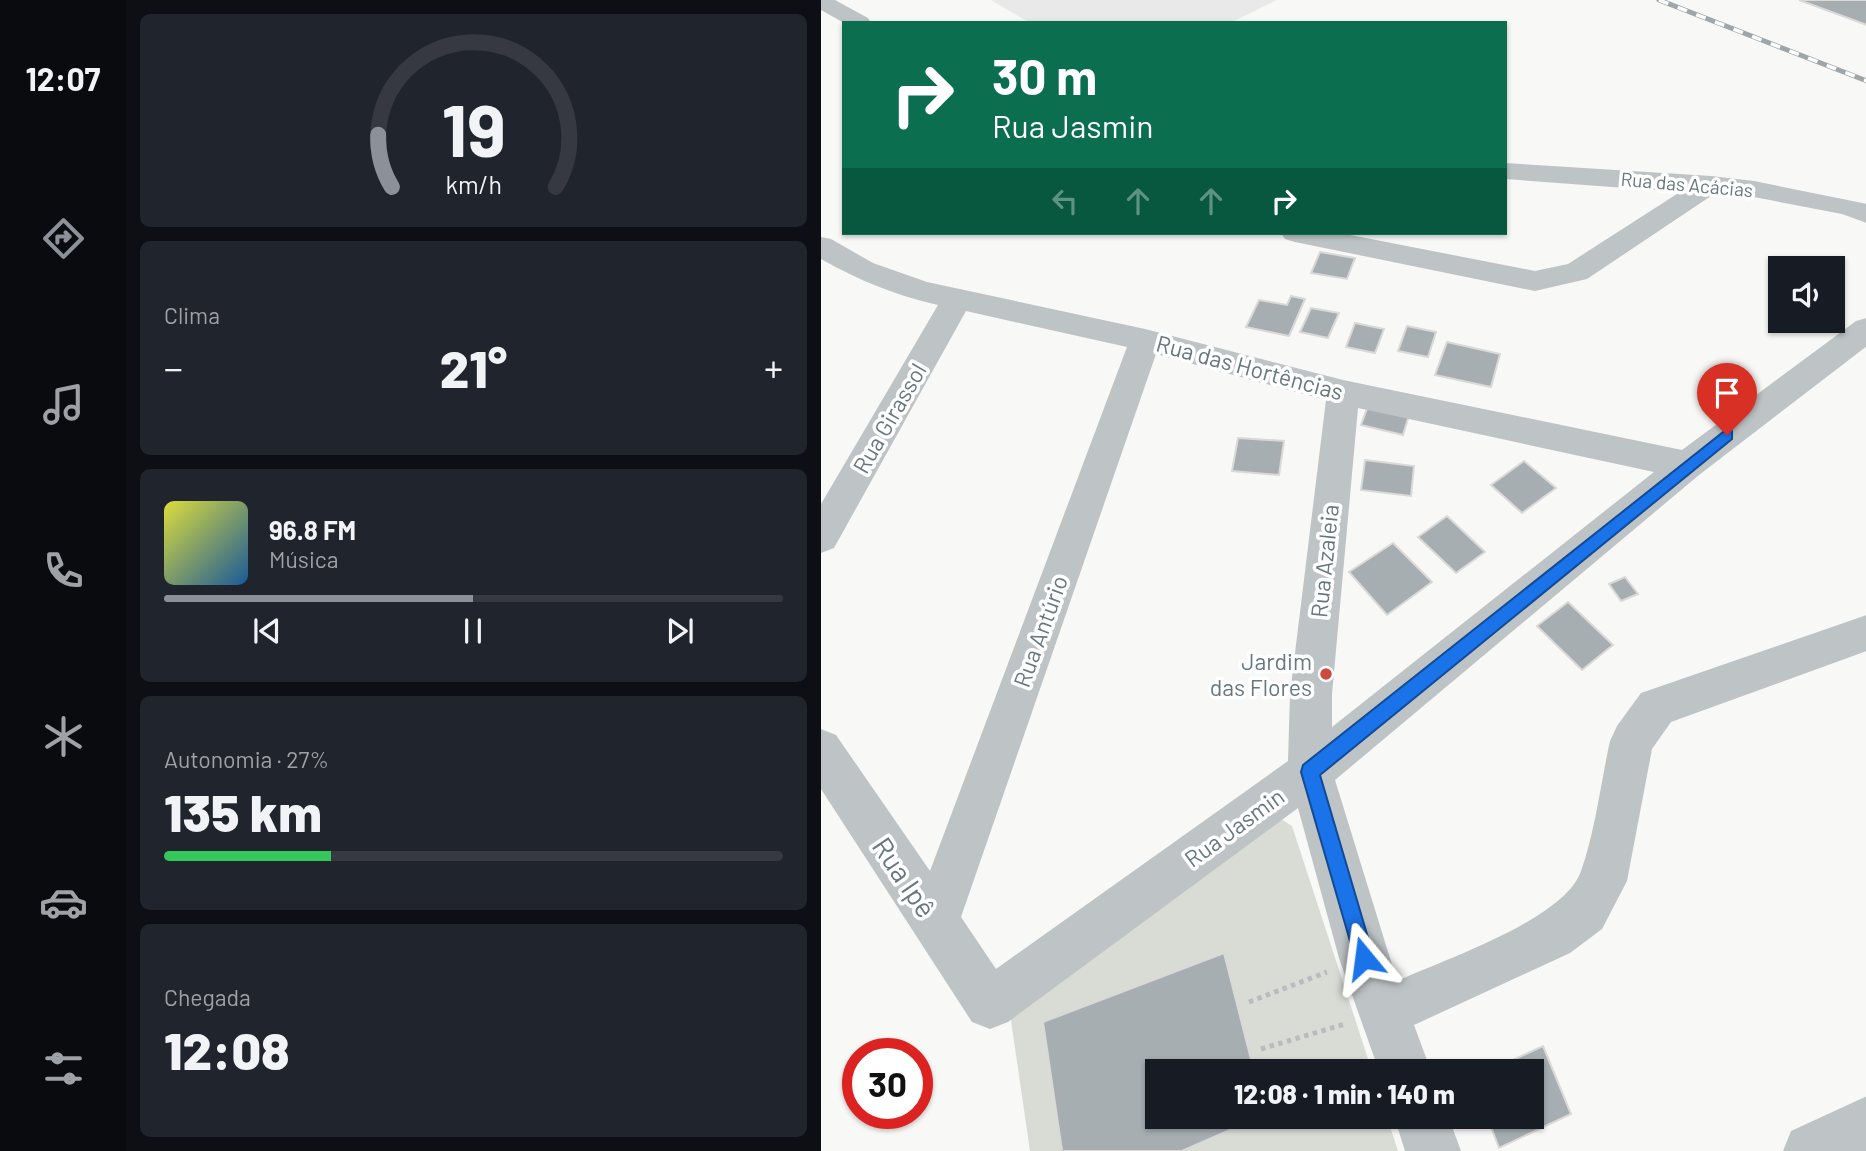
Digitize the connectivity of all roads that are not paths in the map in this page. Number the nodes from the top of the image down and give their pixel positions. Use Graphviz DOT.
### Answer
graph roads {
  1 [pos="821,1"];
  2 [pos="856,21"];
  3 [pos="1507,171"];
  4 [pos="1711,184"];
  5 [pos="1866,214"];
  6 [pos="1310,235"];
  7 [pos="821,246"];
  8 [pos="957,299"];
  9 [pos="1866,329"];
  10 [pos="1145,340"];
  11 [pos="1343,392"];
  12 [pos="1687,465"];
  13 [pos="821,537"];
  14 [pos="1866,633"];
  15 [pos="821,750"];
  16 [pos="1310,772"];
  17 [pos="935,922"];
  18 [pos="990,1004"];
  19 [pos="1384,1013"];
  20 [pos="1400,1059"];
  21 [pos="1866,1123"];
  22 [pos="1425,1129"];
  23 [pos="1433,1151"];
  24 [pos="1811,1151"];
  1 -- 2 [label="street"];
  3 -- 4 [label="street, Rua das Acácias"];
  4 -- 5 [label="street, Rua das Acácias"];
  4 -- 6 [label="street"];
  7 -- 8 [label="street, Rua das Hortências"];
  8 -- 10 [label="street, Rua das Hortências"];
  8 -- 13 [label="street, Rua Girassol"];
  9 -- 12 [label="street, Rua Jasmin"];
  10 -- 11 [label="street, Rua das Hortências"];
  10 -- 17 [label="street, Rua Antúrio"];
  11 -- 12 [label="street, Rua das Hortências"];
  11 -- 16 [label="street, Rua Azaleia"];
  12 -- 16 [label="street, Rua Jasmin"];
  14 -- 19 [label="street"];
  15 -- 17 [label="street, Rua Ipê"];
  16 -- 18 [label="street, Rua Jasmin"];
  16 -- 19 [label="street, Rua Azaleia"];
  17 -- 18 [label="street, Rua Ipê"];
  19 -- 20 [label="street, Rua Azaleia"];
  21 -- 24 [label="street"];
  22 -- 23 [label="street"];
}
